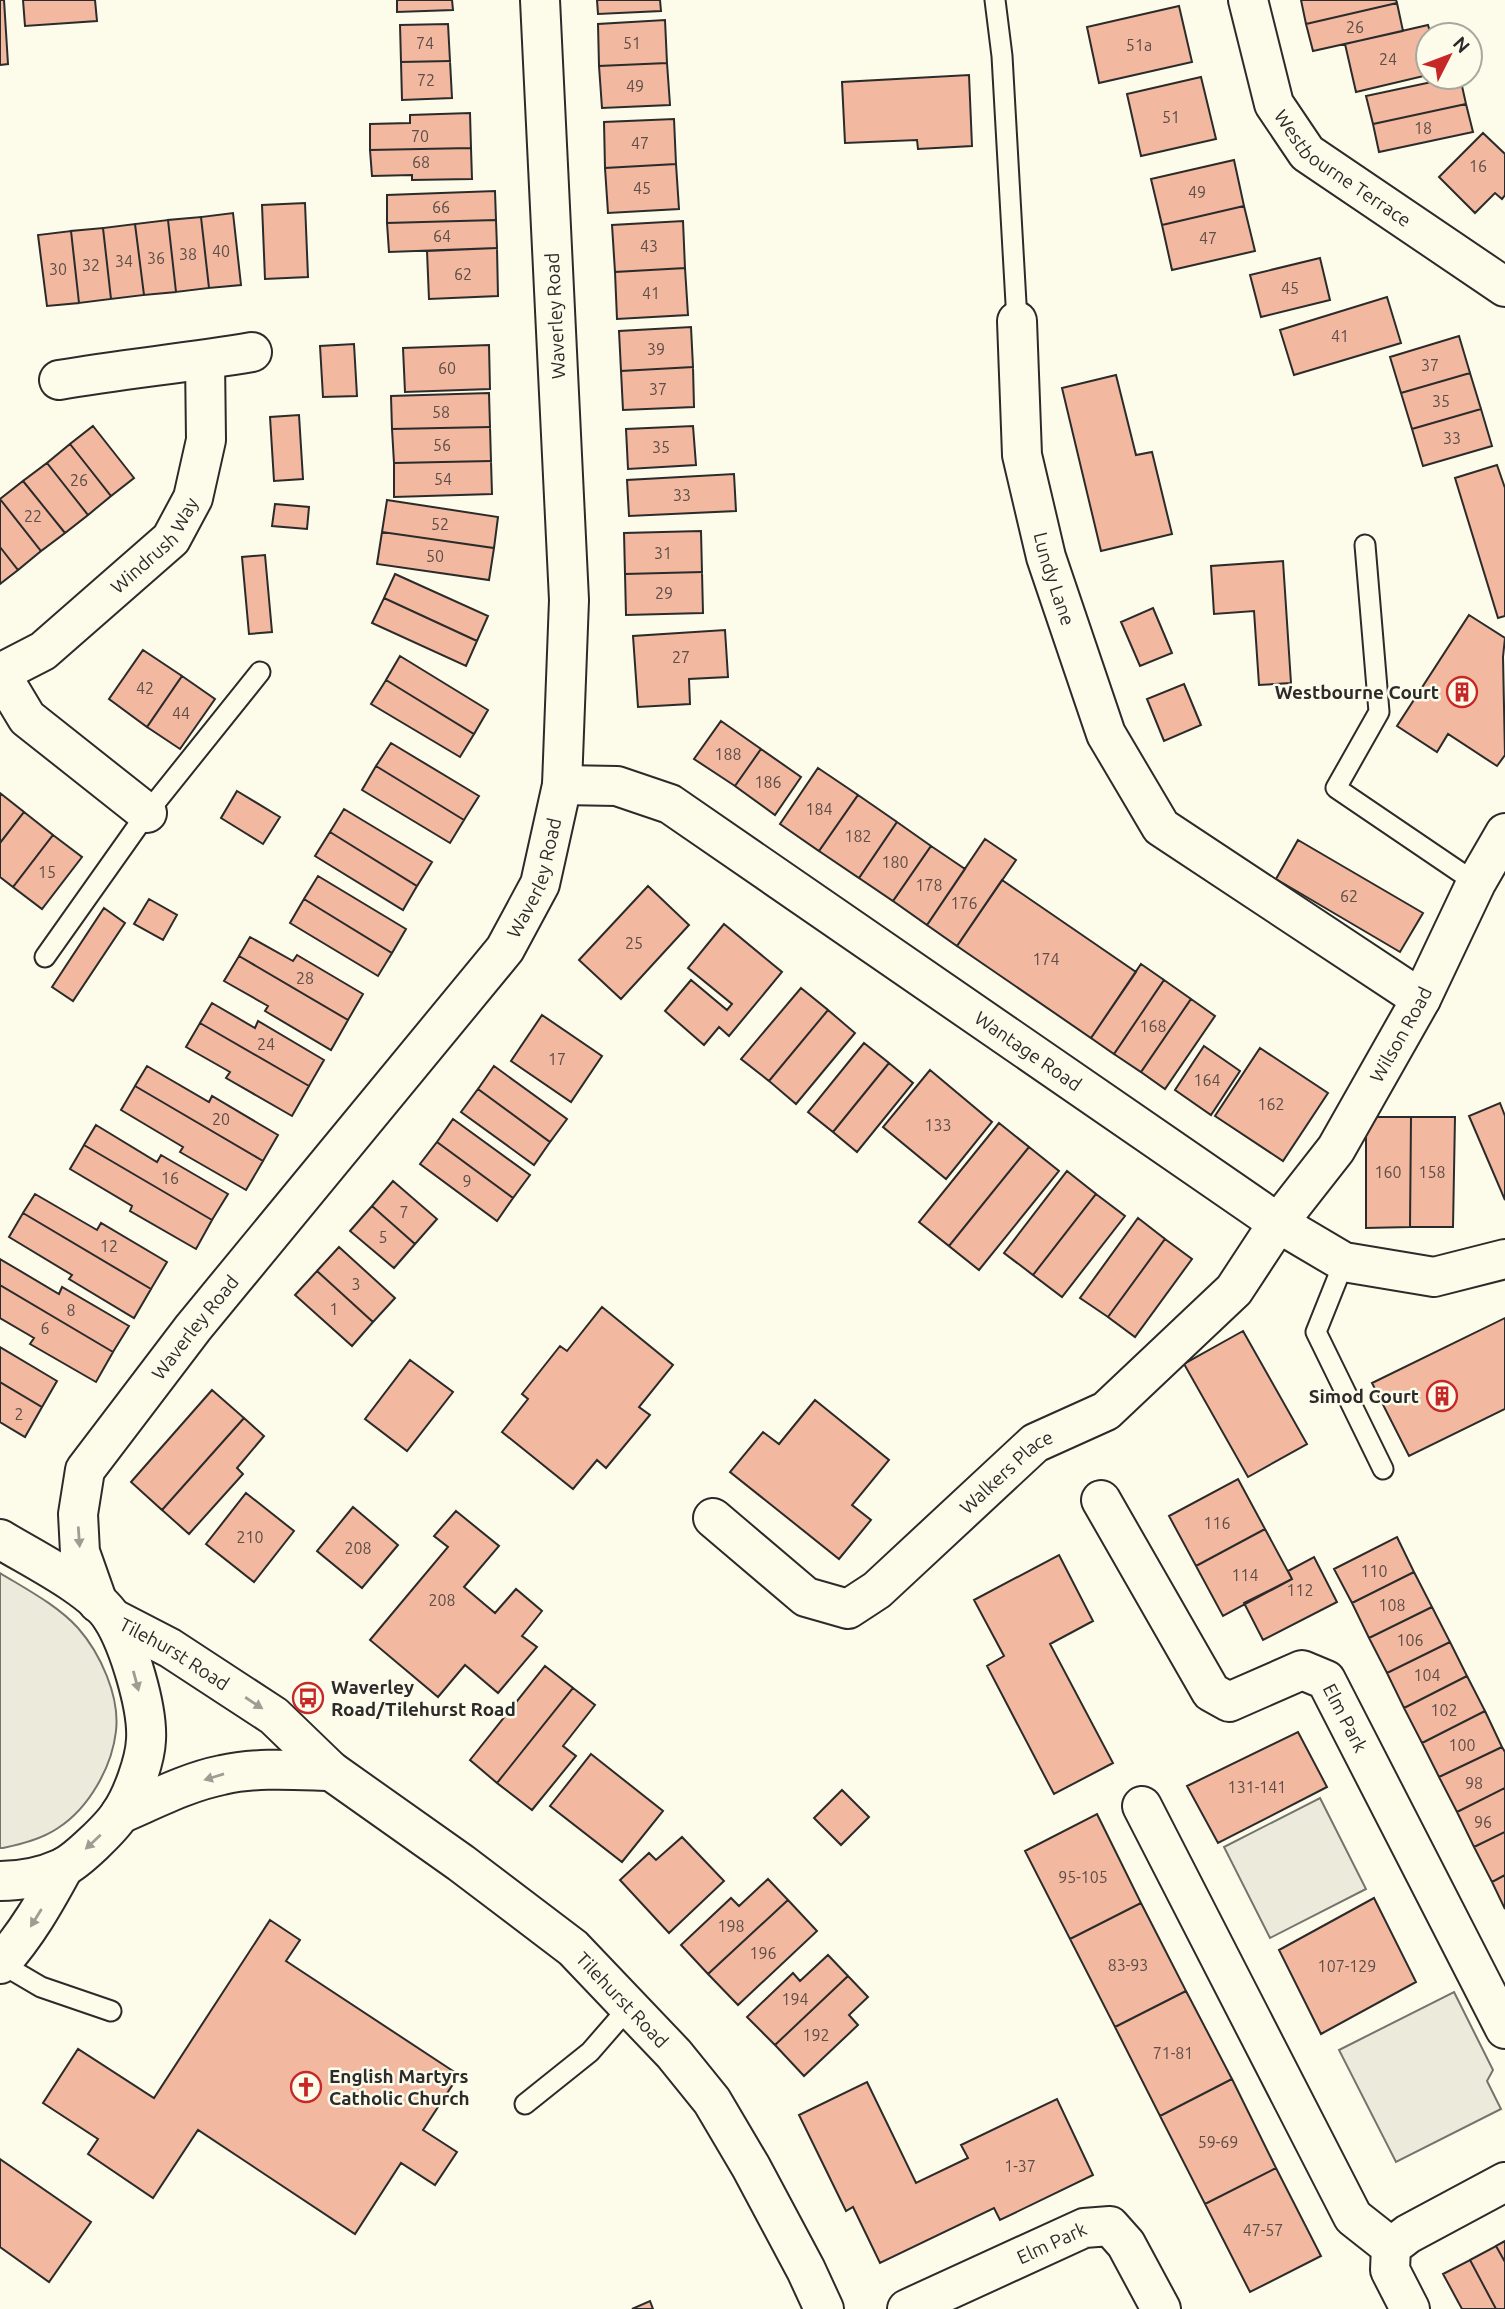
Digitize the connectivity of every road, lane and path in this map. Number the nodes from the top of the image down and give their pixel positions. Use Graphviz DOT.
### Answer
graph roads {
  1 [pos="540,0"];
  2 [pos="995,0"];
  3 [pos="1248,0"];
  4 [pos="1505,287"];
  5 [pos="1017,321"];
  6 [pos="252,352"];
  7 [pos="205,360"];
  8 [pos="59,380"];
  9 [pos="1365,545"];
  10 [pos="260,671"];
  11 [pos="0,673"];
  12 [pos="562,785"];
  13 [pos="147,813"];
  14 [pos="1505,833"];
  15 [pos="1476,883"];
  16 [pos="45,957"];
  17 [pos="1421,999"];
  18 [pos="1278,1223"];
  19 [pos="1505,1259"];
  20 [pos="1344,1262"];
  21 [pos="1383,1469"];
  22 [pos="1101,1500"];
  23 [pos="713,1518"];
  24 [pos="0,1539"];
  25 [pos="105,1610"];
  26 [pos="331,1771"];
  27 [pos="1142,1806"];
  28 [pos="120,1815"];
  29 [pos="64,1867"];
  30 [pos="0,1881"];
  31 [pos="0,1963"];
  32 [pos="630,2006"];
  33 [pos="111,2011"];
  34 [pos="1505,2029"];
  35 [pos="525,2104"];
  36 [pos="1505,2182"];
  37 [pos="1391,2247"];
  38 [pos="824,2309"];
  39 [pos="906,2309"];
  40 [pos="1161,2309"];
  41 [pos="1410,2309"];
  1 -- 12 [label="street, Waverley Road"];
  2 -- 5 [label="lane, Lundy Lane"];
  3 -- 4 [label="street, Westbourne Terrace"];
  5 -- 17 [label="street, Lundy Lane"];
  6 -- 7 [label="street"];
  7 -- 8 [label="street"];
  7 -- 11 [label="street, Windrush Way"];
  9 -- 15 [label="lane"];
  10 -- 13 [label="lane"];
  11 -- 13 [label="street, Windrush Way"];
  12 -- 18 [label="street, Wantage Road"];
  12 -- 25 [label="street, Waverley Road, one-way"];
  13 -- 16 [label="lane"];
  14 -- 15 [label="street, Wilson Road"];
  15 -- 17 [label="street, Wilson Road"];
  17 -- 18 [label="street, Wilson Road"];
  18 -- 20 [label="street, Wantage Road"];
  18 -- 23 [label="street, Walkers Place"];
  19 -- 20 [label="street, Wantage Road"];
  20 -- 21 [label="lane"];
  22 -- 34 [label="street, Elm Park"];
  24 -- 25 [label="street, Tilehurst Road"];
  25 -- 26 [label="street, Tilehurst Road, one-way"];
  25 -- 28 [label="street, Waverley Road, one-way"];
  26 -- 28 [label="street, one-way"];
  26 -- 32 [label="street, Tilehurst Road"];
  27 -- 37 [label="street"];
  28 -- 29 [label="street, one-way"];
  29 -- 30 [label="street"];
  29 -- 31 [label="street, one-way"];
  31 -- 33 [label="lane"];
  32 -- 35 [label="lane"];
  32 -- 38 [label="street, Tilehurst Road"];
  36 -- 37 [label="street"];
  37 -- 41 [label="street"];
  39 -- 40 [label="street, Elm Park"];
}
